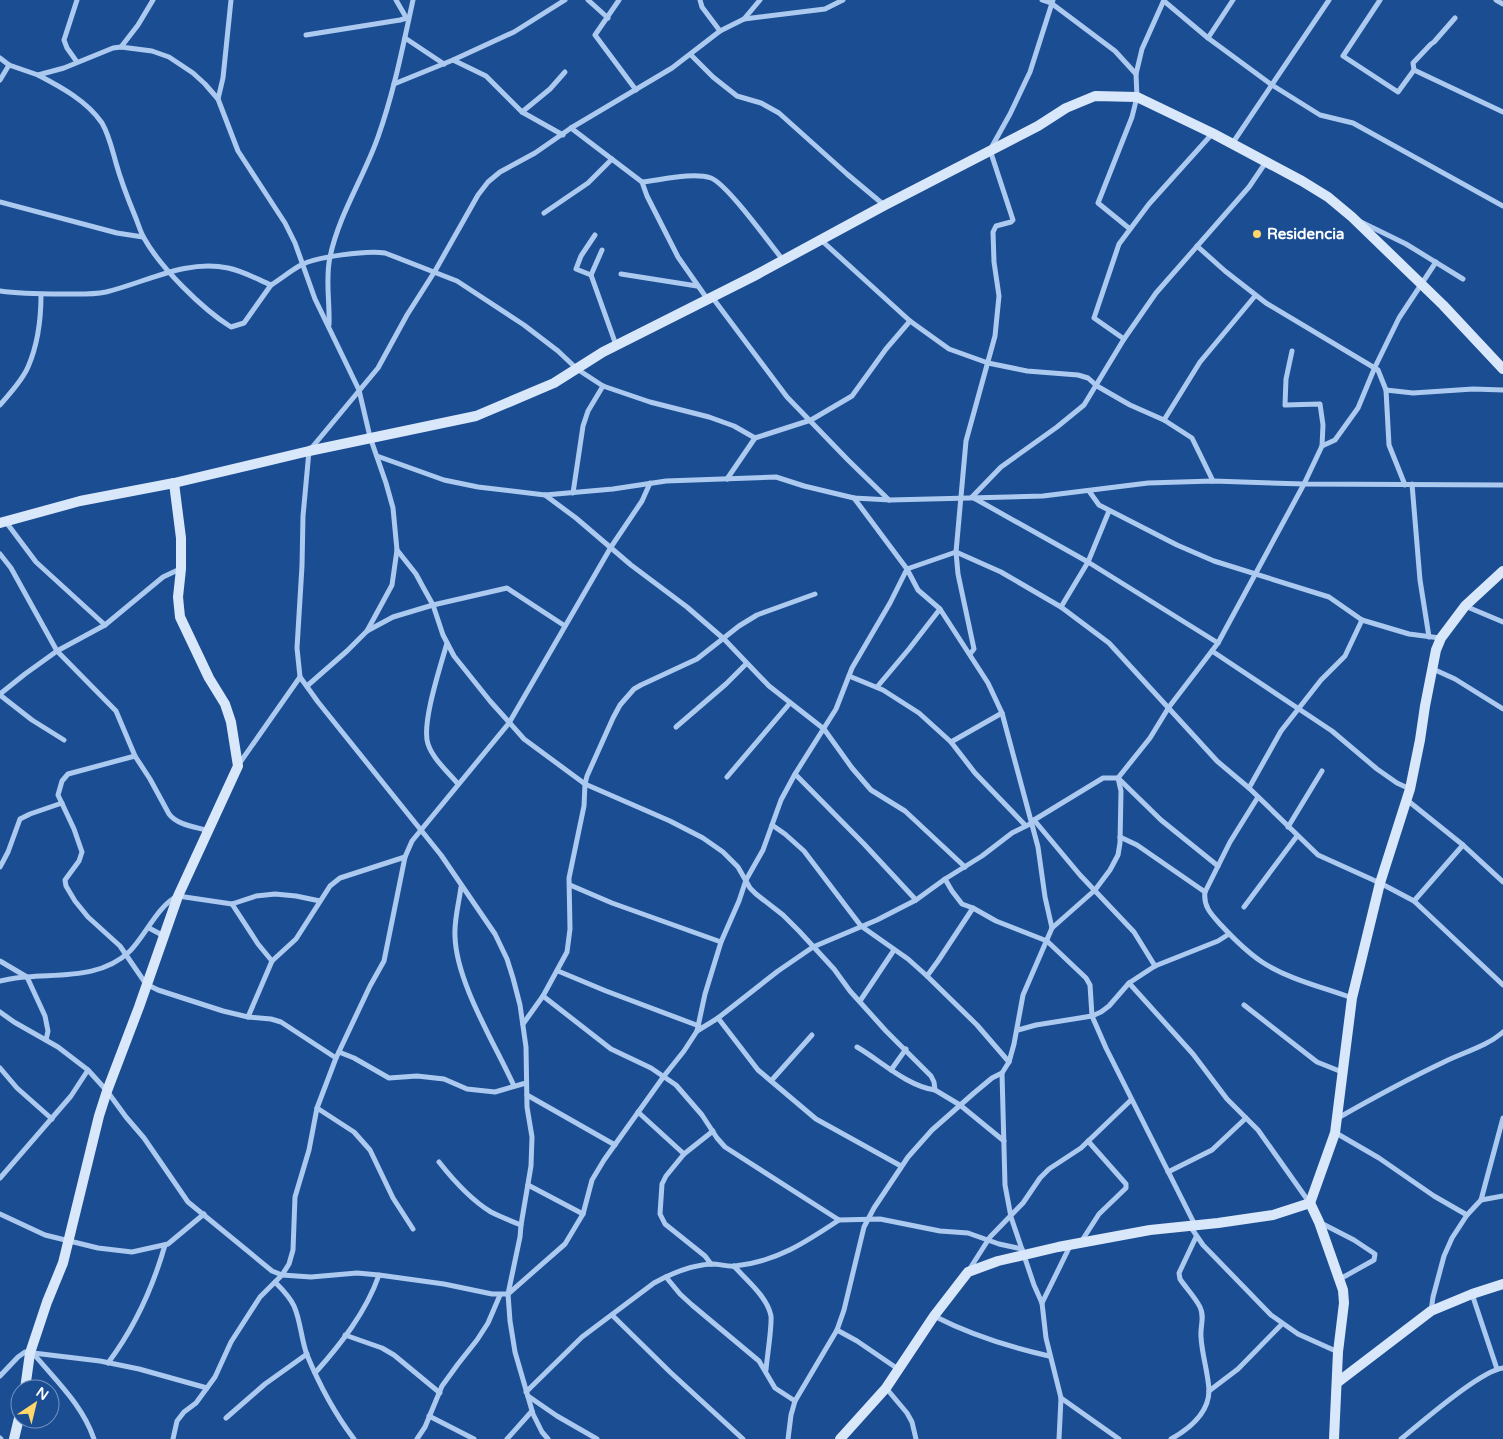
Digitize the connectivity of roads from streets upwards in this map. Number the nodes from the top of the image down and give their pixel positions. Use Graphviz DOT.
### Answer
graph roads {
  1 [pos="77,0"];
  2 [pos="153,0"];
  3 [pos="232,0"];
  4 [pos="396,0"];
  5 [pos="413,0"];
  6 [pos="565,0"];
  7 [pos="588,0"];
  8 [pos="619,0"];
  9 [pos="700,0"];
  10 [pos="760,0"];
  11 [pos="843,0"];
  12 [pos="1042,0"];
  13 [pos="1164,0"];
  14 [pos="1233,0"];
  15 [pos="1329,0"];
  16 [pos="1380,0"];
  17 [pos="1496,0"];
  18 [pos="1052,2"];
  19 [pos="1503,4"];
  20 [pos="608,18"];
  21 [pos="1455,18"];
  22 [pos="744,19"];
  23 [pos="408,20"];
  24 [pos="720,32"];
  25 [pos="306,35"];
  26 [pos="405,38"];
  27 [pos="1208,38"];
  28 [pos="121,47"];
  29 [pos="690,55"];
  30 [pos="0,58"];
  31 [pos="453,60"];
  32 [pos="77,62"];
  33 [pos="444,64"];
  34 [pos="9,66"];
  35 [pos="1414,70"];
  36 [pos="565,72"];
  37 [pos="1136,74"];
  38 [pos="38,75"];
  39 [pos="0,80"];
  40 [pos="394,84"];
  41 [pos="1272,85"];
  42 [pos="636,90"];
  43 [pos="1137,97"];
  44 [pos="218,100"];
  45 [pos="522,112"];
  46 [pos="1503,112"];
  47 [pos="571,128"];
  48 [pos="1212,133"];
  49 [pos="562,135"];
  50 [pos="1232,144"];
  51 [pos="990,150"];
  52 [pos="612,159"];
  53 [pos="1266,162"];
  54 [pos="642,182"];
  55 [pos="0,202"];
  56 [pos="885,205"];
  57 [pos="1503,206"];
  58 [pos="544,213"];
  59 [pos="1352,217"];
  60 [pos="1130,229"];
  61 [pos="595,235"];
  62 [pos="143,237"];
  63 [pos="820,240"];
  64 [pos="1197,246"];
  65 [pos="602,250"];
  66 [pos="330,257"];
  67 [pos="783,260"];
  68 [pos="1436,262"];
  69 [pos="302,265"];
  70 [pos="169,271"];
  71 [pos="435,271"];
  72 [pos="621,274"];
  73 [pos="591,275"];
  74 [pos="1463,279"];
  75 [pos="1421,283"];
  76 [pos="271,285"];
  77 [pos="697,286"];
  78 [pos="0,292"];
  79 [pos="42,294"];
  80 [pos="1255,296"];
  81 [pos="710,298"];
  82 [pos="910,321"];
  83 [pos="329,326"];
  84 [pos="1124,338"];
  85 [pos="616,345"];
  86 [pos="1292,351"];
  87 [pos="988,363"];
  88 [pos="1375,367"];
  89 [pos="577,368"];
  90 [pos="1503,369"];
  91 [pos="603,386"];
  92 [pos="1096,386"];
  93 [pos="359,390"];
  94 [pos="1386,390"];
  95 [pos="1503,390"];
  96 [pos="0,405"];
  97 [pos="811,420"];
  98 [pos="1164,420"];
  99 [pos="370,437"];
  100 [pos="755,438"];
  101 [pos="1322,446"];
  102 [pos="309,451"];
  103 [pos="377,456"];
  104 [pos="727,479"];
  105 [pos="1213,481"];
  106 [pos="174,483"];
  107 [pos="650,483"];
  108 [pos="1304,484"];
  109 [pos="1412,484"];
  110 [pos="1405,485"];
  111 [pos="1503,485"];
  112 [pos="1088,491"];
  113 [pos="573,493"];
  114 [pos="545,495"];
  115 [pos="854,498"];
  116 [pos="962,498"];
  117 [pos="972,498"];
  118 [pos="890,500"];
  119 [pos="1109,511"];
  120 [pos="3,522"];
  121 [pos="611,547"];
  122 [pos="397,550"];
  123 [pos="956,552"];
  124 [pos="0,554"];
  125 [pos="1088,562"];
  126 [pos="181,569"];
  127 [pos="907,569"];
  128 [pos="1503,571"];
  129 [pos="1256,573"];
  130 [pos="815,594"];
  131 [pos="432,605"];
  132 [pos="1465,606"];
  133 [pos="1061,608"];
  134 [pos="940,609"];
  135 [pos="1362,620"];
  136 [pos="1503,622"];
  137 [pos="105,625"];
  138 [pos="565,626"];
  139 [pos="366,631"];
  140 [pos="1429,637"];
  141 [pos="1441,638"];
  142 [pos="724,639"];
  143 [pos="447,642"];
  144 [pos="1218,643"];
  145 [pos="57,651"];
  146 [pos="1212,651"];
  147 [pos="970,654"];
  148 [pos="746,664"];
  149 [pos="1433,668"];
  150 [pos="849,676"];
  151 [pos="300,677"];
  152 [pos="307,686"];
  153 [pos="877,687"];
  154 [pos="0,695"];
  155 [pos="790,704"];
  156 [pos="1169,707"];
  157 [pos="1298,709"];
  158 [pos="1503,709"];
  159 [pos="1002,713"];
  160 [pos="509,723"];
  161 [pos="676,727"];
  162 [pos="824,729"];
  163 [pos="64,740"];
  164 [pos="951,742"];
  165 [pos="135,756"];
  166 [pos="238,766"];
  167 [pos="1322,771"];
  168 [pos="795,774"];
  169 [pos="727,777"];
  170 [pos="1118,778"];
  171 [pos="458,784"];
  172 [pos="585,784"];
  173 [pos="1249,788"];
  174 [pos="1410,789"];
  175 [pos="1258,797"];
  176 [pos="1406,800"];
  177 [pos="62,803"];
  178 [pos="1033,821"];
  179 [pos="772,826"];
  180 [pos="1025,826"];
  181 [pos="1288,828"];
  182 [pos="420,830"];
  183 [pos="209,831"];
  184 [pos="1297,836"];
  185 [pos="1120,837"];
  186 [pos="1463,845"];
  187 [pos="405,857"];
  188 [pos="1218,866"];
  189 [pos="0,867"];
  190 [pos="965,867"];
  191 [pos="945,879"];
  192 [pos="746,880"];
  193 [pos="1503,882"];
  194 [pos="1380,883"];
  195 [pos="570,885"];
  196 [pos="461,886"];
  197 [pos="1095,890"];
  198 [pos="1205,892"];
  199 [pos="178,896"];
  200 [pos="916,900"];
  201 [pos="320,901"];
  202 [pos="1414,901"];
  203 [pos="232,904"];
  204 [pos="1244,907"];
  205 [pos="974,908"];
  206 [pos="861,926"];
  207 [pos="149,928"];
  208 [pos="1052,928"];
  209 [pos="1229,934"];
  210 [pos="164,937"];
  211 [pos="1047,941"];
  212 [pos="721,942"];
  213 [pos="813,947"];
  214 [pos="894,950"];
  215 [pos="126,954"];
  216 [pos="0,961"];
  217 [pos="272,961"];
  218 [pos="1155,966"];
  219 [pos="558,971"];
  220 [pos="927,976"];
  221 [pos="27,977"];
  222 [pos="0,980"];
  223 [pos="1129,983"];
  224 [pos="146,984"];
  225 [pos="1503,985"];
  226 [pos="543,996"];
  227 [pos="1352,998"];
  228 [pos="860,1001"];
  229 [pos="1244,1005"];
  230 [pos="0,1012"];
  231 [pos="1092,1016"];
  232 [pos="248,1017"];
  233 [pos="718,1018"];
  234 [pos="523,1024"];
  235 [pos="698,1028"];
  236 [pos="1018,1030"];
  237 [pos="1503,1032"];
  238 [pos="812,1035"];
  239 [pos="46,1040"];
  240 [pos="857,1047"];
  241 [pos="906,1049"];
  242 [pos="339,1052"];
  243 [pos="336,1058"];
  244 [pos="1009,1062"];
  245 [pos="0,1068"];
  246 [pos="88,1070"];
  247 [pos="891,1070"];
  248 [pos="1342,1072"];
  249 [pos="1002,1073"];
  250 [pos="664,1076"];
  251 [pos="771,1081"];
  252 [pos="526,1083"];
  253 [pos="514,1086"];
  254 [pos="935,1090"];
  255 [pos="107,1091"];
  256 [pos="527,1095"];
  257 [pos="1131,1100"];
  258 [pos="960,1105"];
  259 [pos="317,1108"];
  260 [pos="638,1112"];
  261 [pos="1246,1118"];
  262 [pos="1338,1118"];
  263 [pos="1503,1118"];
  264 [pos="52,1119"];
  265 [pos="713,1131"];
  266 [pos="1335,1133"];
  267 [pos="1004,1141"];
  268 [pos="1088,1141"];
  269 [pos="615,1145"];
  270 [pos="684,1154"];
  271 [pos="439,1162"];
  272 [pos="901,1166"];
  273 [pos="1168,1172"];
  274 [pos="0,1178"];
  275 [pos="528,1185"];
  276 [pos="1503,1196"];
  277 [pos="1480,1200"];
  278 [pos="1310,1202"];
  279 [pos="0,1214"];
  280 [pos="204,1214"];
  281 [pos="582,1214"];
  282 [pos="1467,1216"];
  283 [pos="1011,1217"];
  284 [pos="839,1220"];
  285 [pos="867,1220"];
  286 [pos="1319,1222"];
  287 [pos="521,1225"];
  288 [pos="1192,1226"];
  289 [pos="413,1229"];
  290 [pos="1196,1236"];
  291 [pos="68,1241"];
  292 [pos="988,1241"];
  293 [pos="165,1245"];
  294 [pos="1075,1245"];
  295 [pos="1022,1252"];
  296 [pos="711,1264"];
  297 [pos="734,1266"];
  298 [pos="968,1272"];
  299 [pos="282,1275"];
  300 [pos="379,1275"];
  301 [pos="666,1276"];
  302 [pos="1340,1279"];
  303 [pos="275,1282"];
  304 [pos="1503,1284"];
  305 [pos="508,1294"];
  306 [pos="1472,1294"];
  307 [pos="500,1295"];
  308 [pos="1042,1303"];
  309 [pos="1431,1311"];
  310 [pos="613,1316"];
  311 [pos="934,1316"];
  312 [pos="1282,1324"];
  313 [pos="837,1330"];
  314 [pos="345,1335"];
  315 [pos="1338,1352"];
  316 [pos="31,1353"];
  317 [pos="306,1354"];
  318 [pos="1049,1356"];
  319 [pos="108,1363"];
  320 [pos="1500,1368"];
  321 [pos="898,1369"];
  322 [pos="766,1371"];
  323 [pos="315,1373"];
  324 [pos="0,1376"];
  325 [pos="27,1379"];
  326 [pos="1338,1382"];
  327 [pos="207,1388"];
  328 [pos="886,1388"];
  329 [pos="1209,1391"];
  330 [pos="440,1393"];
  331 [pos="527,1394"];
  332 [pos="1061,1398"];
  333 [pos="795,1401"];
  334 [pos="532,1410"];
  335 [pos="429,1416"];
  336 [pos="226,1418"];
  337 [pos="94,1439"];
  338 [pos="173,1439"];
  339 [pos="354,1439"];
  340 [pos="417,1439"];
  341 [pos="474,1439"];
  342 [pos="507,1439"];
  343 [pos="548,1439"];
  344 [pos="598,1439"];
  345 [pos="743,1439"];
  346 [pos="788,1439"];
  347 [pos="840,1439"];
  348 [pos="916,1439"];
  349 [pos="1059,1439"];
  350 [pos="1119,1439"];
  351 [pos="1171,1439"];
  352 [pos="1334,1439"];
  353 [pos="1401,1439"];
  1 -- 32 [label="street"];
  2 -- 28 [label="street"];
  3 -- 44 [label="street"];
  4 -- 23 [label="street"];
  5 -- 23 [label="street"];
  6 -- 31 [label="street"];
  7 -- 20 [label="street"];
  8 -- 20 [label="street"];
  9 -- 24 [label="street"];
  10 -- 22 [label="street"];
  11 -- 22 [label="street"];
  12 -- 18 [label="street"];
  13 -- 27 [label="street"];
  13 -- 37 [label="street"];
  14 -- 27 [label="street"];
  15 -- 41 [label="street"];
  16 -- 35 [label="street"];
  17 -- 19 [label="street"];
  18 -- 37 [label="street"];
  18 -- 51 [label="street"];
  20 -- 42 [label="street"];
  21 -- 35 [label="street"];
  22 -- 24 [label="street"];
  23 -- 25 [label="street"];
  23 -- 26 [label="street"];
  24 -- 29 [label="street"];
  26 -- 33 [label="street"];
  26 -- 40 [label="street"];
  27 -- 41 [label="street"];
  28 -- 32 [label="street"];
  28 -- 44 [label="street"];
  29 -- 42 [label="street"];
  29 -- 56 [label="street"];
  30 -- 34 [label="street"];
  31 -- 33 [label="street"];
  31 -- 45 [label="street"];
  32 -- 38 [label="street"];
  33 -- 40 [label="street"];
  34 -- 38 [label="street"];
  34 -- 39 [label="street"];
  35 -- 46 [label="street"];
  36 -- 45 [label="street"];
  37 -- 43 [label="street"];
  38 -- 62 [label="street"];
  40 -- 66 [label="street"];
  41 -- 50 [label="street"];
  41 -- 57 [label="street"];
  42 -- 47 [label="street"];
  43 -- 48 [label="street"];
  43 -- 51 [label="street"];
  43 -- 60 [label="street"];
  44 -- 69 [label="street"];
  45 -- 49 [label="street"];
  47 -- 49 [label="street"];
  47 -- 52 [label="street"];
  48 -- 50 [label="street"];
  48 -- 60 [label="street"];
  49 -- 71 [label="street"];
  50 -- 53 [label="street"];
  51 -- 56 [label="street"];
  51 -- 87 [label="street"];
  52 -- 54 [label="street"];
  52 -- 58 [label="street"];
  53 -- 59 [label="street"];
  53 -- 64 [label="street"];
  54 -- 67 [label="street"];
  54 -- 77 [label="street"];
  55 -- 62 [label="street"];
  56 -- 63 [label="street"];
  59 -- 68 [label="street"];
  59 -- 75 [label="street"];
  60 -- 84 [label="street"];
  61 -- 73 [label="street"];
  62 -- 70 [label="street"];
  63 -- 67 [label="street"];
  63 -- 82 [label="street"];
  64 -- 80 [label="street"];
  64 -- 84 [label="street"];
  65 -- 73 [label="street"];
  66 -- 69 [label="street"];
  66 -- 71 [label="street"];
  66 -- 83 [label="street"];
  67 -- 81 [label="street"];
  68 -- 74 [label="street"];
  68 -- 75 [label="street"];
  69 -- 76 [label="street"];
  69 -- 83 [label="street"];
  70 -- 76 [label="street"];
  70 -- 76 [label="street"];
  70 -- 79 [label="street"];
  71 -- 89 [label="street"];
  71 -- 93 [label="street"];
  72 -- 77 [label="street"];
  73 -- 85 [label="street"];
  75 -- 88 [label="street"];
  75 -- 90 [label="street"];
  77 -- 81 [label="street"];
  78 -- 79 [label="street"];
  79 -- 96 [label="street"];
  80 -- 88 [label="street"];
  80 -- 98 [label="street"];
  81 -- 85 [label="street"];
  81 -- 97 [label="street"];
  82 -- 87 [label="street"];
  82 -- 97 [label="street"];
  83 -- 93 [label="street"];
  84 -- 92 [label="street"];
  85 -- 89 [label="street"];
  86 -- 101 [label="street"];
  87 -- 92 [label="street"];
  87 -- 116 [label="street"];
  88 -- 94 [label="street"];
  88 -- 101 [label="street"];
  89 -- 91 [label="street"];
  89 -- 99 [label="street"];
  91 -- 100 [label="street"];
  91 -- 113 [label="street"];
  92 -- 98 [label="street"];
  92 -- 117 [label="street"];
  93 -- 99 [label="street"];
  93 -- 102 [label="street"];
  94 -- 95 [label="street"];
  94 -- 110 [label="street"];
  97 -- 100 [label="street"];
  97 -- 118 [label="street"];
  98 -- 105 [label="street"];
  99 -- 102 [label="street"];
  99 -- 103 [label="street"];
  100 -- 104 [label="street"];
  101 -- 108 [label="street"];
  102 -- 106 [label="street"];
  102 -- 151 [label="street"];
  103 -- 114 [label="street"];
  103 -- 122 [label="street"];
  104 -- 107 [label="street"];
  104 -- 115 [label="street"];
  105 -- 108 [label="street"];
  105 -- 112 [label="street"];
  106 -- 120 [label="street"];
  106 -- 126 [label="street"];
  107 -- 113 [label="street"];
  107 -- 121 [label="street"];
  108 -- 110 [label="street"];
  108 -- 129 [label="street"];
  109 -- 110 [label="street"];
  109 -- 111 [label="street"];
  109 -- 140 [label="street"];
  112 -- 117 [label="street"];
  112 -- 119 [label="street"];
  113 -- 114 [label="street"];
  114 -- 121 [label="street"];
  115 -- 118 [label="street"];
  115 -- 127 [label="street"];
  116 -- 117 [label="street"];
  116 -- 118 [label="street"];
  116 -- 123 [label="street"];
  117 -- 125 [label="street"];
  119 -- 125 [label="street"];
  119 -- 129 [label="street"];
  120 -- 137 [label="street"];
  121 -- 138 [label="street"];
  121 -- 142 [label="street"];
  122 -- 131 [label="street"];
  122 -- 139 [label="street"];
  123 -- 127 [label="street"];
  123 -- 133 [label="street"];
  123 -- 147 [label="street"];
  124 -- 145 [label="street"];
  125 -- 133 [label="street"];
  125 -- 144 [label="street"];
  126 -- 137 [label="street"];
  126 -- 166 [label="street"];
  127 -- 134 [label="street"];
  127 -- 150 [label="street"];
  128 -- 132 [label="street"];
  129 -- 135 [label="street"];
  129 -- 144 [label="street"];
  130 -- 142 [label="street"];
  131 -- 138 [label="street"];
  131 -- 139 [label="street"];
  131 -- 143 [label="street"];
  132 -- 136 [label="street"];
  132 -- 141 [label="street"];
  133 -- 156 [label="street"];
  134 -- 147 [label="street"];
  134 -- 153 [label="street"];
  135 -- 140 [label="street"];
  135 -- 157 [label="street"];
  137 -- 145 [label="street"];
  138 -- 160 [label="street"];
  139 -- 152 [label="street"];
  140 -- 141 [label="street"];
  141 -- 149 [label="street"];
  142 -- 148 [label="street"];
  142 -- 172 [label="street"];
  143 -- 160 [label="street"];
  143 -- 171 [label="street"];
  144 -- 146 [label="street"];
  145 -- 154 [label="street"];
  145 -- 165 [label="street"];
  146 -- 156 [label="street"];
  146 -- 157 [label="street"];
  147 -- 159 [label="street"];
  148 -- 155 [label="street"];
  148 -- 161 [label="street"];
  149 -- 158 [label="street"];
  149 -- 174 [label="street"];
  150 -- 153 [label="street"];
  150 -- 162 [label="street"];
  151 -- 152 [label="street"];
  151 -- 166 [label="street"];
  152 -- 182 [label="street"];
  153 -- 164 [label="street"];
  154 -- 163 [label="street"];
  155 -- 162 [label="street"];
  155 -- 169 [label="street"];
  156 -- 170 [label="street"];
  156 -- 173 [label="street"];
  157 -- 173 [label="street"];
  157 -- 174 [label="street"];
  159 -- 164 [label="street"];
  159 -- 178 [label="street"];
  160 -- 171 [label="street"];
  160 -- 172 [label="street"];
  162 -- 168 [label="street"];
  162 -- 190 [label="street"];
  164 -- 180 [label="street"];
  165 -- 177 [label="street"];
  165 -- 183 [label="street"];
  166 -- 183 [label="street"];
  167 -- 181 [label="street"];
  168 -- 179 [label="street"];
  168 -- 200 [label="street"];
  170 -- 178 [label="street"];
  170 -- 185 [label="street"];
  170 -- 188 [label="street"];
  171 -- 182 [label="street"];
  172 -- 192 [label="street"];
  172 -- 195 [label="street"];
  173 -- 175 [label="street"];
  174 -- 176 [label="street"];
  175 -- 181 [label="street"];
  175 -- 188 [label="street"];
  176 -- 186 [label="street"];
  176 -- 194 [label="street"];
  177 -- 189 [label="street"];
  177 -- 215 [label="street"];
  178 -- 180 [label="street"];
  178 -- 197 [label="street"];
  178 -- 208 [label="street"];
  179 -- 192 [label="street"];
  179 -- 206 [label="street"];
  180 -- 190 [label="street"];
  181 -- 184 [label="street"];
  182 -- 187 [label="street"];
  182 -- 196 [label="street"];
  183 -- 199 [label="street"];
  184 -- 194 [label="street"];
  184 -- 204 [label="street"];
  185 -- 197 [label="street"];
  185 -- 198 [label="street"];
  186 -- 193 [label="street"];
  186 -- 202 [label="street"];
  187 -- 201 [label="street"];
  187 -- 242 [label="street"];
  188 -- 198 [label="street"];
  190 -- 191 [label="street"];
  191 -- 200 [label="street"];
  191 -- 205 [label="street"];
  192 -- 212 [label="street"];
  192 -- 213 [label="street"];
  194 -- 202 [label="street"];
  194 -- 227 [label="street"];
  195 -- 212 [label="street"];
  195 -- 219 [label="street"];
  196 -- 234 [label="street"];
  196 -- 253 [label="street"];
  197 -- 208 [label="street"];
  197 -- 218 [label="street"];
  198 -- 209 [label="street"];
  199 -- 203 [label="street"];
  199 -- 207 [label="street"];
  199 -- 210 [label="street"];
  200 -- 206 [label="street"];
  201 -- 203 [label="street"];
  201 -- 217 [label="street"];
  202 -- 225 [label="street"];
  203 -- 217 [label="street"];
  205 -- 211 [label="street"];
  205 -- 220 [label="street"];
  206 -- 213 [label="street"];
  206 -- 214 [label="street"];
  207 -- 210 [label="street"];
  207 -- 215 [label="street"];
  208 -- 211 [label="street"];
  209 -- 218 [label="street"];
  209 -- 227 [label="street"];
  210 -- 224 [label="street"];
  211 -- 231 [label="street"];
  211 -- 236 [label="street"];
  212 -- 235 [label="street"];
  213 -- 228 [label="street"];
  213 -- 233 [label="street"];
  214 -- 220 [label="street"];
  214 -- 228 [label="street"];
  215 -- 221 [label="street"];
  215 -- 224 [label="street"];
  216 -- 221 [label="street"];
  217 -- 232 [label="street"];
  218 -- 223 [label="street"];
  219 -- 226 [label="street"];
  219 -- 235 [label="street"];
  220 -- 244 [label="street"];
  221 -- 222 [label="street"];
  221 -- 239 [label="street"];
  223 -- 231 [label="street"];
  223 -- 261 [label="street"];
  224 -- 232 [label="street"];
  224 -- 255 [label="street"];
  226 -- 234 [label="street"];
  226 -- 250 [label="street"];
  227 -- 248 [label="street"];
  228 -- 241 [label="street"];
  229 -- 248 [label="street"];
  230 -- 239 [label="street"];
  231 -- 236 [label="street"];
  231 -- 257 [label="street"];
  232 -- 243 [label="street"];
  233 -- 235 [label="street"];
  233 -- 251 [label="street"];
  234 -- 252 [label="street"];
  235 -- 250 [label="street"];
  236 -- 244 [label="street"];
  237 -- 262 [label="street"];
  238 -- 251 [label="street"];
  239 -- 246 [label="street"];
  240 -- 247 [label="street"];
  241 -- 247 [label="street"];
  241 -- 254 [label="street"];
  242 -- 243 [label="street"];
  242 -- 253 [label="street"];
  243 -- 259 [label="street"];
  244 -- 249 [label="street"];
  245 -- 264 [label="street"];
  246 -- 255 [label="street"];
  246 -- 264 [label="street"];
  247 -- 254 [label="street"];
  248 -- 262 [label="street"];
  249 -- 258 [label="street"];
  249 -- 267 [label="street"];
  250 -- 260 [label="street"];
  250 -- 265 [label="street"];
  251 -- 272 [label="street"];
  252 -- 253 [label="street"];
  252 -- 256 [label="street"];
  254 -- 258 [label="street"];
  255 -- 280 [label="street"];
  255 -- 291 [label="street"];
  256 -- 269 [label="street"];
  256 -- 275 [label="street"];
  257 -- 268 [label="street"];
  257 -- 273 [label="street"];
  258 -- 267 [label="street"];
  258 -- 272 [label="street"];
  259 -- 289 [label="street"];
  259 -- 299 [label="street"];
  260 -- 269 [label="street"];
  260 -- 270 [label="street"];
  261 -- 273 [label="street"];
  261 -- 278 [label="street"];
  262 -- 266 [label="street"];
  263 -- 277 [label="street"];
  264 -- 274 [label="street"];
  265 -- 270 [label="street"];
  265 -- 284 [label="street"];
  266 -- 278 [label="street"];
  266 -- 282 [label="street"];
  267 -- 283 [label="street"];
  268 -- 283 [label="street"];
  268 -- 294 [label="street"];
  269 -- 281 [label="street"];
  270 -- 296 [label="street"];
  271 -- 287 [label="street"];
  272 -- 285 [label="street"];
  273 -- 288 [label="street"];
  275 -- 281 [label="street"];
  275 -- 287 [label="street"];
  276 -- 277 [label="street"];
  277 -- 282 [label="street"];
  278 -- 286 [label="street"];
  278 -- 288 [label="street"];
  279 -- 291 [label="street"];
  280 -- 293 [label="street"];
  280 -- 299 [label="street"];
  281 -- 305 [label="street"];
  282 -- 309 [label="street"];
  283 -- 292 [label="street"];
  283 -- 295 [label="street"];
  284 -- 285 [label="street"];
  284 -- 297 [label="street"];
  285 -- 292 [label="street"];
  285 -- 313 [label="street"];
  286 -- 302 [label="street"];
  286 -- 302 [label="street"];
  287 -- 305 [label="street"];
  288 -- 290 [label="street"];
  288 -- 294 [label="street"];
  290 -- 312 [label="street"];
  290 -- 329 [label="street"];
  291 -- 293 [label="street"];
  291 -- 316 [label="street"];
  292 -- 295 [label="street"];
  292 -- 298 [label="street"];
  293 -- 319 [label="street"];
  294 -- 295 [label="street"];
  294 -- 308 [label="street"];
  295 -- 298 [label="street"];
  295 -- 308 [label="street"];
  296 -- 297 [label="street"];
  296 -- 301 [label="street"];
  297 -- 322 [label="street"];
  298 -- 311 [label="street"];
  299 -- 300 [label="street"];
  299 -- 303 [label="street"];
  300 -- 307 [label="street"];
  300 -- 314 [label="street"];
  301 -- 310 [label="street"];
  301 -- 322 [label="street"];
  302 -- 315 [label="street"];
  303 -- 317 [label="street"];
  303 -- 327 [label="street"];
  304 -- 306 [label="street"];
  305 -- 307 [label="street"];
  305 -- 331 [label="street"];
  306 -- 309 [label="street"];
  306 -- 320 [label="street"];
  307 -- 330 [label="street"];
  308 -- 318 [label="street"];
  309 -- 326 [label="street"];
  310 -- 331 [label="street"];
  310 -- 345 [label="street"];
  311 -- 318 [label="street"];
  311 -- 321 [label="street"];
  312 -- 315 [label="street"];
  312 -- 329 [label="street"];
  313 -- 321 [label="street"];
  313 -- 333 [label="street"];
  314 -- 323 [label="street"];
  314 -- 330 [label="street"];
  315 -- 326 [label="street"];
  316 -- 319 [label="street"];
  316 -- 324 [label="street"];
  316 -- 325 [label="street"];
  316 -- 337 [label="street"];
  317 -- 323 [label="street"];
  317 -- 336 [label="street"];
  318 -- 332 [label="street"];
  319 -- 327 [label="street"];
  320 -- 353 [label="street"];
  321 -- 328 [label="street"];
  322 -- 333 [label="street"];
  323 -- 339 [label="street"];
  326 -- 352 [label="street"];
  327 -- 338 [label="street"];
  328 -- 347 [label="street"];
  328 -- 348 [label="street"];
  329 -- 351 [label="street"];
  330 -- 335 [label="street"];
  331 -- 334 [label="street"];
  331 -- 344 [label="street"];
  332 -- 349 [label="street"];
  332 -- 350 [label="street"];
  333 -- 346 [label="street"];
  334 -- 342 [label="street"];
  334 -- 343 [label="street"];
  335 -- 340 [label="street"];
  335 -- 341 [label="street"];
}
